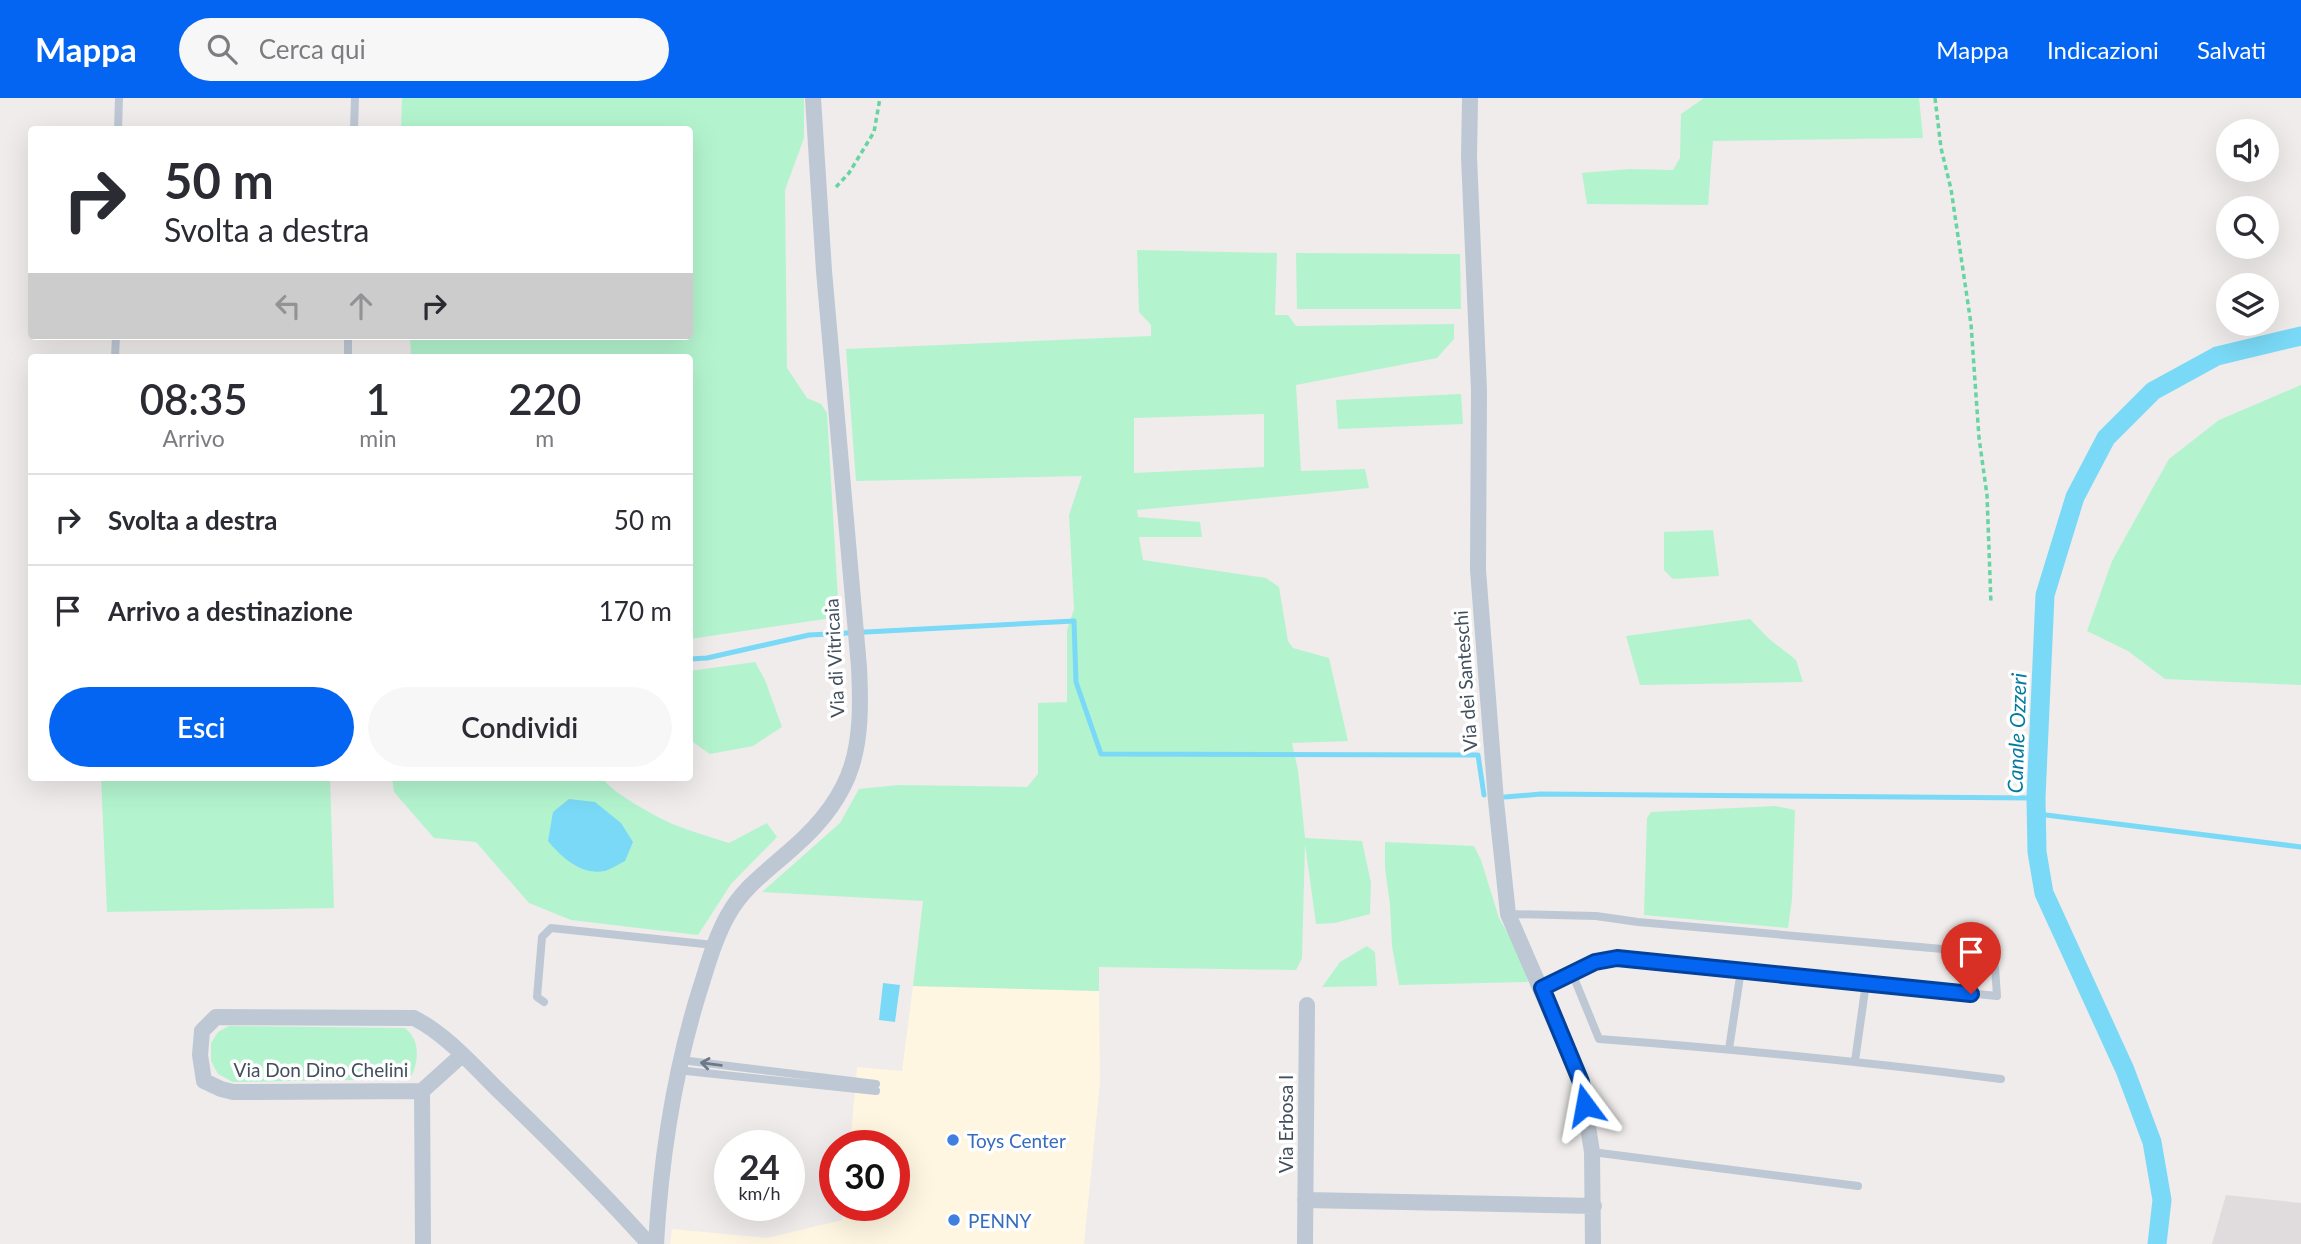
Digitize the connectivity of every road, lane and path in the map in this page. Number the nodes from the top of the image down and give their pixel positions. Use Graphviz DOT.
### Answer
graph roads {
  1 [pos="119,98"];
  2 [pos="355,98"];
  3 [pos="813,98"];
  4 [pos="880,98"];
  5 [pos="1470,98"];
  6 [pos="1935,98"];
  7 [pos="118,126"];
  8 [pos="354,126"];
  9 [pos="830,192"];
  10 [pos="1991,604"];
  11 [pos="1508,914"];
  12 [pos="714,945"];
  13 [pos="1741,970"];
  14 [pos="1572,973"];
  15 [pos="1866,983"];
  16 [pos="1542,988"];
  17 [pos="544,1002"];
  18 [pos="1307,1005"];
  19 [pos="1729,1049"];
  20 [pos="462,1055"];
  21 [pos="1855,1062"];
  22 [pos="678,1065"];
  23 [pos="2001,1079"];
  24 [pos="876,1087"];
  25 [pos="422,1091"];
  26 [pos="1592,1152"];
  27 [pos="1858,1186"];
  28 [pos="1305,1200"];
  29 [pos="1594,1206"];
  30 [pos="423,1244"];
  31 [pos="649,1244"];
  32 [pos="656,1244"];
  33 [pos="1305,1244"];
  34 [pos="1593,1244"];
  1 -- 7 [label="lane"];
  2 -- 8 [label="lane"];
  3 -- 12 [label="street, Via di Vitricaia"];
  4 -- 9 [label="path"];
  5 -- 11 [label="street, Via dei Santeschi"];
  6 -- 10 [label="path"];
  11 -- 15 [label="lane"];
  11 -- 16 [label="street, Via dei Santeschi"];
  12 -- 17 [label="lane"];
  12 -- 22 [label="street, Via di Vitricaia"];
  13 -- 14 [label="lane"];
  13 -- 15 [label="lane"];
  13 -- 19 [label="lane"];
  14 -- 16 [label="lane"];
  14 -- 19 [label="lane"];
  15 -- 21 [label="lane"];
  16 -- 26 [label="street, Via dei Santeschi"];
  18 -- 28 [label="street, Via Erbosa I"];
  19 -- 21 [label="lane"];
  20 -- 25 [label="street, Via Don Dino Chelini"];
  20 -- 25 [label="street, Via Don Dino Chelini"];
  20 -- 31 [label="street, Via Don Dino Chelini"];
  21 -- 23 [label="lane"];
  22 -- 24 [label="lane"];
  22 -- 32 [label="street, Via di Vitricaia"];
  25 -- 30 [label="street"];
  26 -- 27 [label="lane"];
  26 -- 29 [label="street, Via dei Santeschi"];
  28 -- 29 [label="street"];
  28 -- 33 [label="street, Via Erbosa I"];
  29 -- 34 [label="street, Via dei Santeschi"];
}
